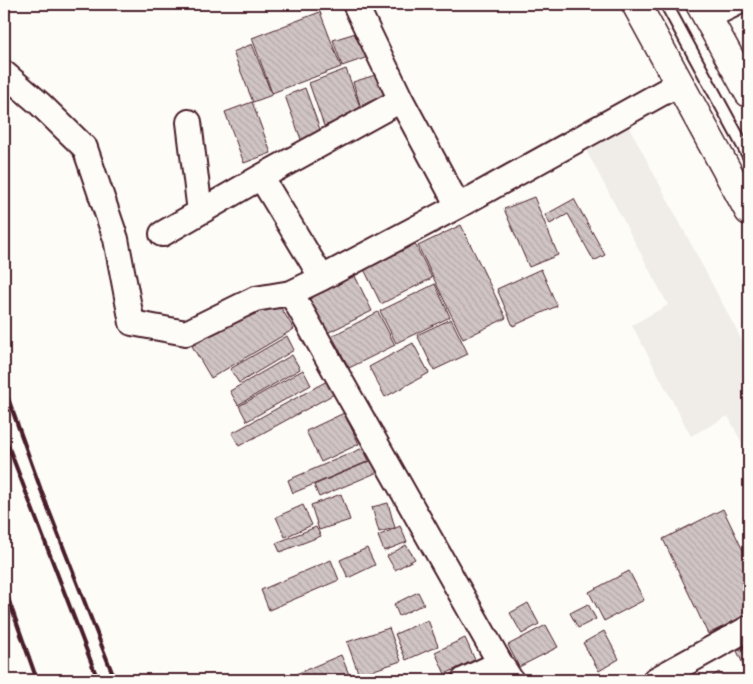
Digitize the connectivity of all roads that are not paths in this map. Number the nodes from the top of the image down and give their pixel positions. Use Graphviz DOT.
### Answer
graph roads {
  1 [pos="355,4"];
  2 [pos="636,4"];
  3 [pos="666,4"];
  4 [pos="735,4"];
  5 [pos="704,10"];
  6 [pos="4,73"];
  7 [pos="680,84"];
  8 [pos="749,93"];
  9 [pos="401,100"];
  10 [pos="189,122"];
  11 [pos="749,157"];
  12 [pos="261,177"];
  13 [pos="458,206"];
  14 [pos="749,211"];
  15 [pos="200,212"];
  16 [pos="162,234"];
  17 [pos="322,278"];
  18 [pos="292,293"];
  19 [pos="749,628"];
  20 [pos="506,672"];
  21 [pos="464,680"];
  22 [pos="655,680"];
  1 -- 9 [label="street"];
  2 -- 7 [label="main road"];
  3 -- 11 [label="lane"];
  4 -- 5 [label="street"];
  5 -- 8 [label="main road"];
  6 -- 18 [label="street"];
  7 -- 13 [label="street"];
  7 -- 14 [label="main road"];
  9 -- 12 [label="street"];
  9 -- 13 [label="street"];
  10 -- 15 [label="street"];
  12 -- 15 [label="street"];
  12 -- 17 [label="street"];
  13 -- 17 [label="street"];
  15 -- 16 [label="street"];
  17 -- 18 [label="street"];
  18 -- 20 [label="street"];
  19 -- 22 [label="street"];
  20 -- 21 [label="street"];
}
